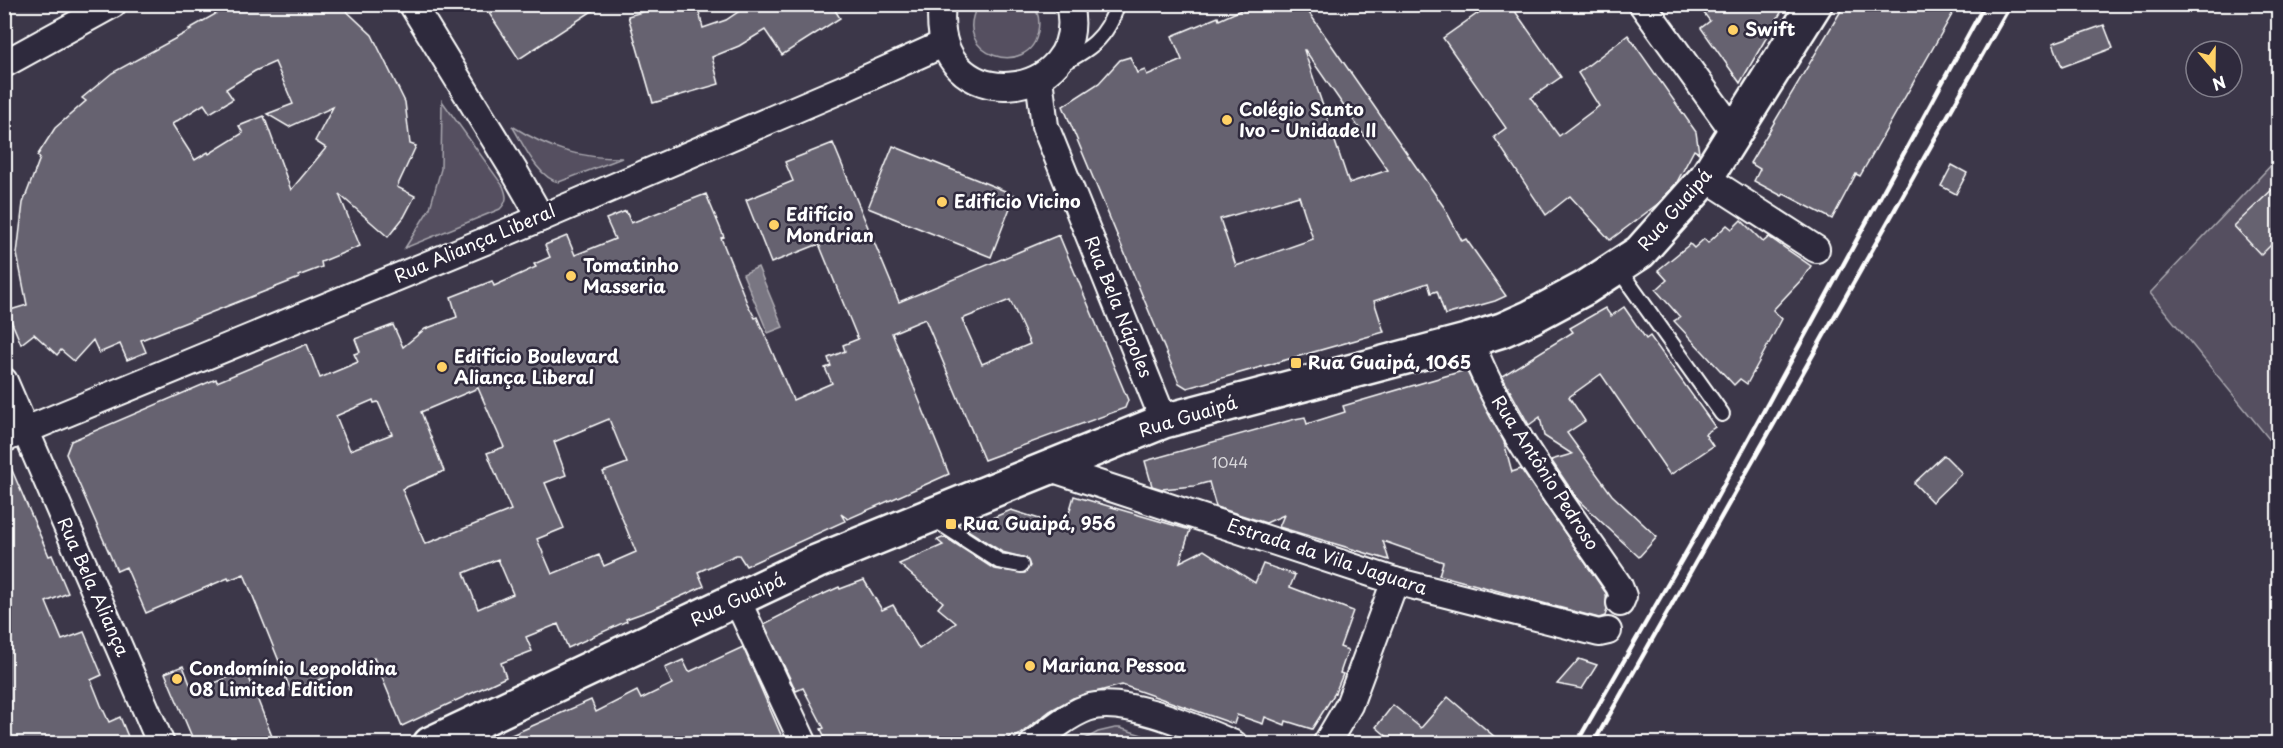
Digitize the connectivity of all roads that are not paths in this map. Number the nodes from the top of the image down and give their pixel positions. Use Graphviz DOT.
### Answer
graph roads {
  1 [pos="112,4"];
  2 [pos="412,4"];
  3 [pos="942,4"];
  4 [pos="1069,4"];
  5 [pos="1117,4"];
  6 [pos="1642,4"];
  7 [pos="1815,4"];
  8 [pos="943,44"];
  9 [pos="4,64"];
  10 [pos="1043,75"];
  11 [pos="1003,87"];
  12 [pos="1045,126"];
  13 [pos="1735,133"];
  14 [pos="1706,178"];
  15 [pos="540,218"];
  16 [pos="1816,249"];
  17 [pos="1617,267"];
  18 [pos="1470,340"];
  19 [pos="4,381"];
  20 [pos="1722,414"];
  21 [pos="1164,421"];
  22 [pos="15,435"];
  23 [pos="1050,468"];
  24 [pos="929,516"];
  25 [pos="1021,565"];
  26 [pos="1395,581"];
  27 [pos="737,600"];
  28 [pos="1614,617"];
  29 [pos="161,744"];
  30 [pos="430,744"];
  31 [pos="804,744"];
  32 [pos="1033,744"];
  33 [pos="1234,744"];
  34 [pos="1326,744"];
  1 -- 9 [label="street"];
  2 -- 15 [label="street"];
  3 -- 8 [label="street"];
  4 -- 10 [label="street"];
  5 -- 10 [label="lane"];
  6 -- 13 [label="street"];
  7 -- 13 [label="main road, Rua Guaipá"];
  8 -- 11 [label="street"];
  8 -- 15 [label="street, Rua Aliança Liberal"];
  10 -- 11 [label="street"];
  10 -- 12 [label="street"];
  11 -- 12 [label="street"];
  12 -- 21 [label="street, Rua Bela Nápoles"];
  13 -- 14 [label="main road, Rua Guaipá"];
  14 -- 16 [label="street"];
  14 -- 17 [label="main road, Rua Guaipá"];
  15 -- 22 [label="street, Rua Aliança Liberal"];
  17 -- 18 [label="main road, Rua Guaipá"];
  17 -- 20 [label="lane"];
  18 -- 21 [label="main road, Rua Guaipá"];
  18 -- 28 [label="street, Rua Antônio Pedroso"];
  19 -- 22 [label="street, Rua Bela Aliança"];
  21 -- 23 [label="main road, Rua Guaipá"];
  22 -- 29 [label="street, Rua Bela Aliança"];
  23 -- 24 [label="main road, Rua Guaipá"];
  23 -- 26 [label="street, Estrada da Vila Jaguara"];
  24 -- 25 [label="lane"];
  24 -- 27 [label="main road, Rua Guaipá"];
  26 -- 28 [label="street, Estrada da Vila Jaguara"];
  26 -- 34 [label="street"];
  27 -- 30 [label="main road, Rua Guaipá"];
  27 -- 31 [label="street"];
  32 -- 33 [label="street"];
}
